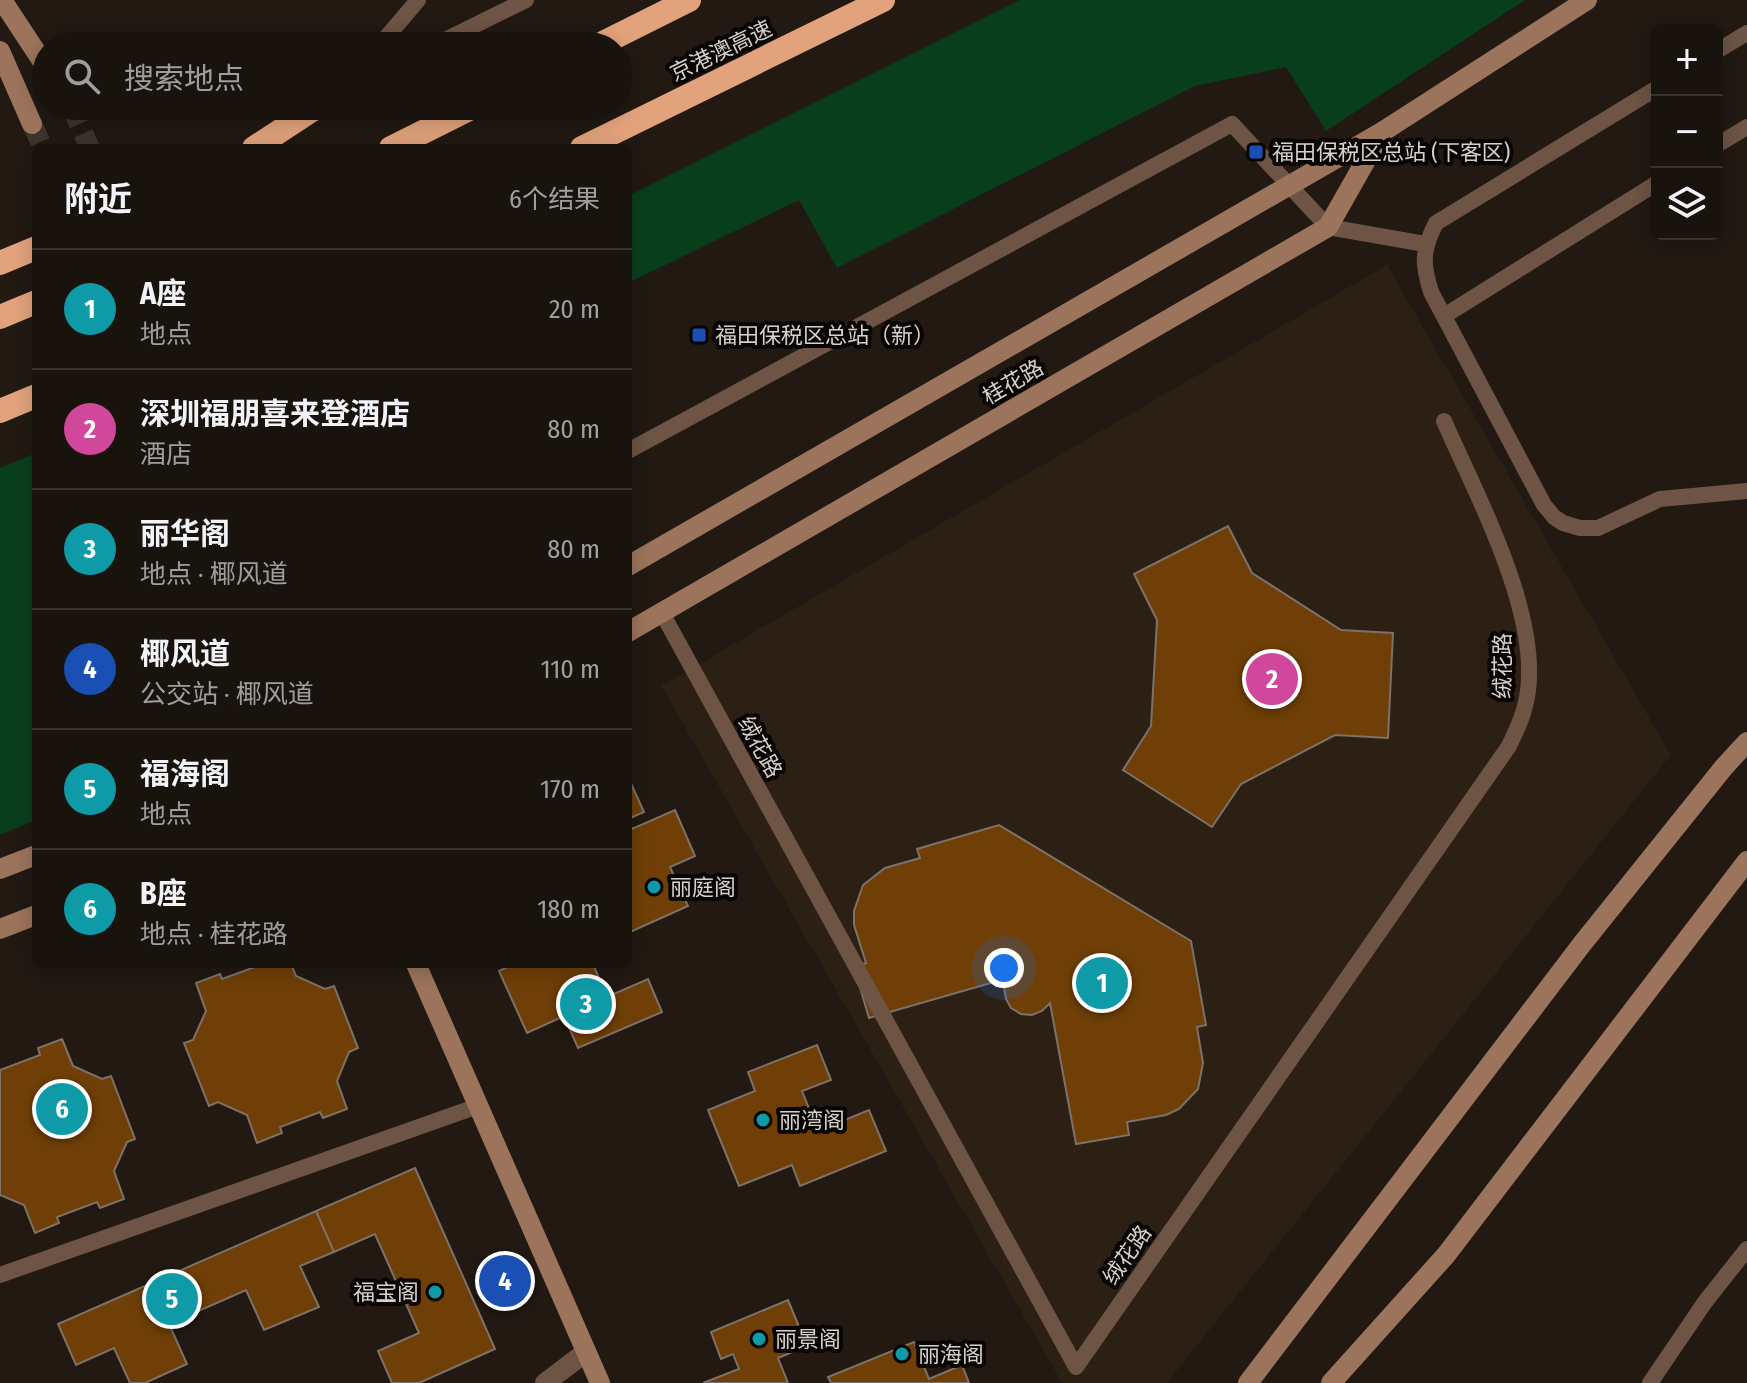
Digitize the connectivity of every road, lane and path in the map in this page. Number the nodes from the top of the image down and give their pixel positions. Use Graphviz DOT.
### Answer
graph roads {
  1 [pos="2,0"];
  2 [pos="418,0"];
  3 [pos="526,0"];
  4 [pos="689,0"];
  5 [pos="883,0"];
  6 [pos="1587,0"];
  7 [pos="391,32"];
  8 [pos="461,32"];
  9 [pos="625,32"];
  10 [pos="1747,33"];
  11 [pos="32,46"];
  12 [pos="1723,47"];
  13 [pos="0,51"];
  14 [pos="1651,92"];
  15 [pos="297,120"];
  16 [pos="447,120"];
  17 [pos="32,124"];
  18 [pos="1747,127"];
  19 [pos="1382,132"];
  20 [pos="1723,141"];
  21 [pos="260,144"];
  22 [pos="399,144"];
  23 [pos="590,144"];
  24 [pos="1290,186"];
  25 [pos="1651,187"];
  26 [pos="1328,227"];
  27 [pos="1425,244"];
  28 [pos="32,250"];
  29 [pos="0,263"];
  30 [pos="32,304"];
  31 [pos="1444,316"];
  32 [pos="0,317"];
  33 [pos="32,398"];
  34 [pos="0,411"];
  35 [pos="1444,421"];
  36 [pos="632,449"];
  37 [pos="1747,491"];
  38 [pos="632,559"];
  39 [pos="662,613"];
  40 [pos="632,630"];
  41 [pos="1747,742"];
  42 [pos="32,857"];
  43 [pos="1747,861"];
  44 [pos="0,869"];
  45 [pos="32,917"];
  46 [pos="0,929"];
  47 [pos="418,968"];
  48 [pos="478,1106"];
  49 [pos="1747,1249"];
  50 [pos="0,1275"];
  51 [pos="586,1352"];
  52 [pos="545,1383"];
  53 [pos="600,1383"];
  54 [pos="1248,1383"];
  55 [pos="1331,1383"];
  56 [pos="1650,1383"];
  1 -- 11 [label="main road"];
  2 -- 7 [label="lane"];
  3 -- 8 [label="lane"];
  4 -- 9 [label="highway"];
  5 -- 23 [label="highway, 京港澳高速"];
  6 -- 19 [label="main road, 桂花路"];
  10 -- 12 [label="lane"];
  13 -- 17 [label="main road"];
  14 -- 27 [label="lane"];
  15 -- 21 [label="highway"];
  16 -- 22 [label="highway"];
  18 -- 20 [label="lane"];
  19 -- 24 [label="main road, 桂花路"];
  19 -- 26 [label="main road, 桂花路"];
  24 -- 26 [label="lane"];
  24 -- 36 [label="lane"];
  24 -- 38 [label="main road, 桂花路"];
  25 -- 31 [label="lane"];
  26 -- 27 [label="lane"];
  26 -- 39 [label="main road, 桂花路"];
  27 -- 31 [label="lane"];
  28 -- 29 [label="highway"];
  30 -- 32 [label="highway"];
  31 -- 37 [label="lane"];
  33 -- 34 [label="highway"];
  35 -- 39 [label="lane, 绒花路"];
  39 -- 40 [label="main road, 桂花路"];
  41 -- 54 [label="main road"];
  42 -- 44 [label="main road"];
  43 -- 55 [label="main road"];
  45 -- 46 [label="main road"];
  47 -- 48 [label="main road"];
  48 -- 50 [label="lane"];
  48 -- 51 [label="main road"];
  49 -- 56 [label="lane"];
  51 -- 52 [label="street"];
  51 -- 53 [label="main road"];
}
